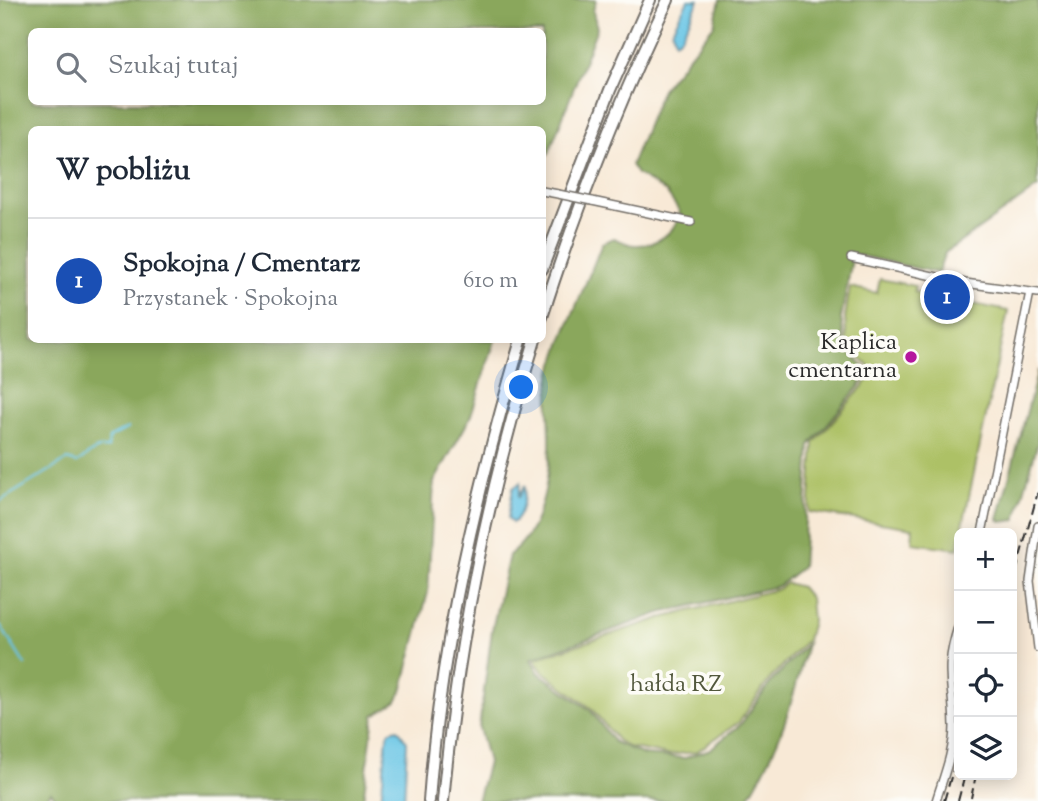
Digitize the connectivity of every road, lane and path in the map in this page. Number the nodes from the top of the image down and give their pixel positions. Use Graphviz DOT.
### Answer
graph roads {
  1 [pos="650,0"];
  2 [pos="668,0"];
  3 [pos="546,192"];
  4 [pos="691,222"];
  5 [pos="546,258"];
  6 [pos="851,258"];
  7 [pos="1034,293"];
  8 [pos="546,305"];
  9 [pos="520,343"];
  10 [pos="534,343"];
  11 [pos="1038,526"];
  12 [pos="983,528"];
  13 [pos="954,638"];
  14 [pos="1038,648"];
  15 [pos="429,801"];
  16 [pos="443,801"];
  17 [pos="936,801"];
  1 -- 5 [label="highway"];
  2 -- 8 [label="highway"];
  3 -- 4 [label="street, bridge"];
  6 -- 7 [label="street"];
  7 -- 12 [label="street"];
  9 -- 15 [label="highway"];
  10 -- 16 [label="highway"];
  11 -- 14 [label="street"];
  13 -- 17 [label="street"];
}
